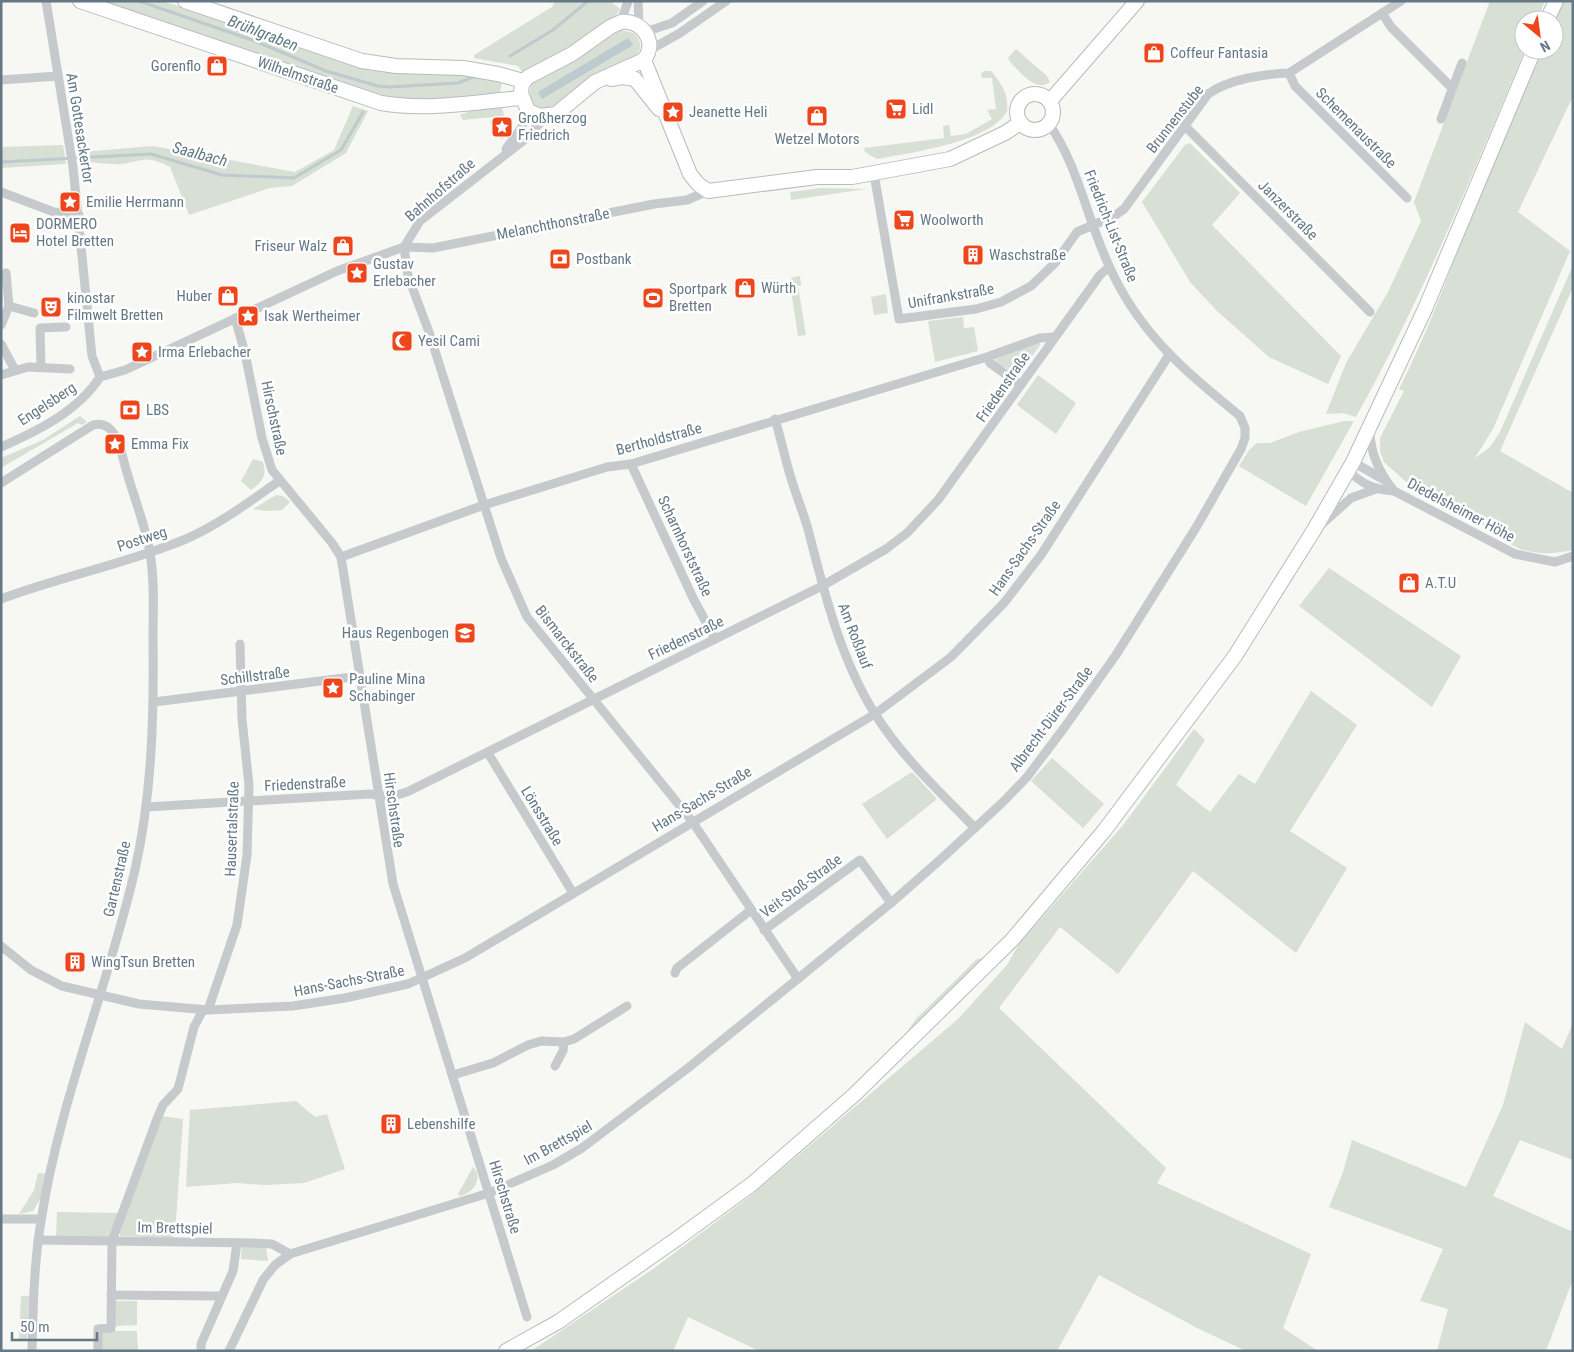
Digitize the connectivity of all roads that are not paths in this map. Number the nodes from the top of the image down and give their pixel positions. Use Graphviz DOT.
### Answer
graph roads {
  1 [pos="46,1"];
  2 [pos="80,1"];
  3 [pos="186,1"];
  4 [pos="628,1"];
  5 [pos="638,1"];
  6 [pos="703,1"];
  7 [pos="726,1"];
  8 [pos="1137,1"];
  9 [pos="1401,1"];
  10 [pos="1382,13"];
  11 [pos="621,22"];
  12 [pos="642,29"];
  13 [pos="646,55"];
  14 [pos="1530,60"];
  15 [pos="1462,63"];
  16 [pos="1289,74"];
  17 [pos="58,76"];
  18 [pos="1,80"];
  19 [pos="523,81"];
  20 [pos="595,82"];
  21 [pos="1452,88"];
  22 [pos="522,98"];
  23 [pos="1050,101"];
  24 [pos="528,111"];
  25 [pos="664,113"];
  26 [pos="546,117"];
  27 [pos="1441,119"];
  28 [pos="1020,123"];
  29 [pos="1049,124"];
  30 [pos="1186,127"];
  31 [pos="500,157"];
  32 [pos="874,174"];
  33 [pos="708,191"];
  34 [pos="1,192"];
  35 [pos="1407,198"];
  36 [pos="79,215"];
  37 [pos="1094,226"];
  38 [pos="404,247"];
  39 [pos="1109,267"];
  40 [pos="6,273"];
  41 [pos="9,306"];
  42 [pos="1370,312"];
  43 [pos="235,318"];
  44 [pos="37,320"];
  45 [pos="1,325"];
  46 [pos="66,327"];
  47 [pos="1055,337"];
  48 [pos="1,344"];
  49 [pos="1169,355"];
  50 [pos="987,357"];
  51 [pos="41,367"];
  52 [pos="70,369"];
  53 [pos="14,370"];
  54 [pos="1,375"];
  55 [pos="100,377"];
  56 [pos="1021,385"];
  57 [pos="1240,416"];
  58 [pos="776,419"];
  59 [pos="1370,431"];
  60 [pos="1,447"];
  61 [pos="631,464"];
  62 [pos="1350,466"];
  63 [pos="279,481"];
  64 [pos="1386,481"];
  65 [pos="1,483"];
  66 [pos="1376,489"];
  67 [pos="1394,491"];
  68 [pos="484,505"];
  69 [pos="1314,530"];
  70 [pos="150,552"];
  71 [pos="1573,556"];
  72 [pos="341,557"];
  73 [pos="822,586"];
  74 [pos="1,599"];
  75 [pos="715,639"];
  76 [pos="240,644"];
  77 [pos="360,676"];
  78 [pos="241,692"];
  79 [pos="594,700"];
  80 [pos="154,702"];
  81 [pos="875,714"];
  82 [pos="488,752"];
  83 [pos="379,795"];
  84 [pos="248,801"];
  85 [pos="146,807"];
  86 [pos="692,821"];
  87 [pos="975,828"];
  88 [pos="572,893"];
  89 [pos="891,903"];
  90 [pos="751,910"];
  91 [pos="764,930"];
  92 [pos="1,946"];
  93 [pos="675,973"];
  94 [pos="424,979"];
  95 [pos="798,979"];
  96 [pos="98,995"];
  97 [pos="627,1006"];
  98 [pos="205,1010"];
  99 [pos="564,1042"];
  100 [pos="555,1066"];
  101 [pos="452,1075"];
  102 [pos="489,1193"];
  103 [pos="1,1219"];
  104 [pos="41,1219"];
  105 [pos="38,1240"];
  106 [pos="112,1241"];
  107 [pos="237,1243"];
  108 [pos="290,1254"];
  109 [pos="111,1295"];
  110 [pos="221,1296"];
  111 [pos="526,1317"];
  112 [pos="32,1351"];
  113 [pos="98,1351"];
  114 [pos="201,1351"];
  115 [pos="229,1351"];
  116 [pos="506,1351"];
  1 -- 17 [label="street, Am Gottesackertor"];
  2 -- 22 [label="main road, Wilhelmstraße"];
  3 -- 19 [label="main road"];
  4 -- 11 [label="street"];
  5 -- 12 [label="street"];
  6 -- 12 [label="street"];
  7 -- 13 [label="street"];
  8 -- 23 [label="main road"];
  9 -- 10 [label="street, Brunnenstube"];
  10 -- 16 [label="street, Brunnenstube"];
  10 -- 21 [label="street"];
  11 -- 12 [label="main road"];
  11 -- 19 [label="main road"];
  12 -- 13 [label="main road"];
  13 -- 20 [label="main road"];
  13 -- 25 [label="main road"];
  14 -- 59 [label="main road"];
  15 -- 21 [label="street"];
  16 -- 30 [label="street, Brunnenstube"];
  16 -- 35 [label="street, Schemenaustraße"];
  17 -- 18 [label="street"];
  17 -- 36 [label="street, Am Gottesackertor"];
  19 -- 22 [label="main road"];
  20 -- 25 [label="main road"];
  20 -- 26 [label="main road"];
  21 -- 27 [label="street"];
  22 -- 24 [label="main road"];
  23 -- 28 [label="main road"];
  23 -- 29 [label="main road"];
  24 -- 26 [label="main road"];
  24 -- 31 [label="street, Bahnhofstraße"];
  25 -- 33 [label="main road"];
  26 -- 31 [label="street, Bahnhofstraße"];
  28 -- 29 [label="main road"];
  28 -- 32 [label="main road, Melanchthonstraße"];
  29 -- 37 [label="street, Friedrich-List-Straße"];
  30 -- 37 [label="street, Brunnenstube"];
  30 -- 42 [label="street, Janzerstraße"];
  31 -- 38 [label="street, Bahnhofstraße"];
  32 -- 33 [label="main road, Melanchthonstraße"];
  32 -- 37 [label="street, Unifrankstraße"];
  33 -- 38 [label="street, Melanchthonstraße"];
  34 -- 36 [label="street"];
  36 -- 55 [label="street, Am Gottesackertor"];
  37 -- 39 [label="street, Friedrich-List-Straße"];
  38 -- 43 [label="street, Melanchthonstraße"];
  38 -- 68 [label="street, Bismarckstraße"];
  39 -- 47 [label="street, Friedenstraße"];
  39 -- 49 [label="street, Friedrich-List-Straße"];
  40 -- 41 [label="street"];
  41 -- 44 [label="street"];
  41 -- 45 [label="street"];
  43 -- 55 [label="street, Melanchthonstraße"];
  43 -- 63 [label="street, Hirschstraße"];
  44 -- 46 [label="street"];
  44 -- 51 [label="street"];
  47 -- 50 [label="street, Bertholdstraße"];
  47 -- 56 [label="street, Friedenstraße"];
  48 -- 53 [label="street"];
  49 -- 57 [label="street, Friedrich-List-Straße"];
  49 -- 81 [label="street, Hans-Sachs-Straße"];
  50 -- 56 [label="street"];
  50 -- 58 [label="street, Bertholdstraße"];
  51 -- 52 [label="street"];
  51 -- 53 [label="street"];
  53 -- 54 [label="street"];
  55 -- 60 [label="street, Engelsberg"];
  56 -- 73 [label="street, Friedenstraße"];
  57 -- 87 [label="street, Albrecht-Dürer-Straße"];
  58 -- 61 [label="street, Bertholdstraße"];
  58 -- 73 [label="street, Am Roßlauf"];
  59 -- 62 [label="main road"];
  59 -- 64 [label="street"];
  61 -- 68 [label="street, Bertholdstraße"];
  61 -- 75 [label="street, Scharnhorststraße"];
  62 -- 64 [label="street"];
  62 -- 66 [label="street"];
  62 -- 69 [label="main road"];
  63 -- 70 [label="street, Postweg"];
  63 -- 72 [label="street, Hirschstraße"];
  64 -- 67 [label="street"];
  65 -- 70 [label="street, Gartenstraße"];
  66 -- 67 [label="street"];
  66 -- 69 [label="street"];
  67 -- 71 [label="street, Diedelsheimer Höhe"];
  68 -- 72 [label="street, Bertholdstraße"];
  68 -- 79 [label="street, Bismarckstraße"];
  69 -- 116 [label="main road"];
  70 -- 74 [label="street, Postweg"];
  70 -- 80 [label="street, Gartenstraße"];
  72 -- 77 [label="street, Hirschstraße"];
  73 -- 75 [label="street, Friedenstraße"];
  73 -- 81 [label="street, Am Roßlauf"];
  75 -- 79 [label="street, Friedenstraße"];
  76 -- 78 [label="street, Hausertalstraße"];
  77 -- 78 [label="street, Schillstraße"];
  77 -- 83 [label="street, Hirschstraße"];
  78 -- 80 [label="street, Schillstraße"];
  78 -- 84 [label="street, Hausertalstraße"];
  79 -- 82 [label="street, Friedenstraße"];
  79 -- 86 [label="street, Bismarckstraße"];
  80 -- 85 [label="street, Gartenstraße"];
  81 -- 86 [label="street, Hans-Sachs-Straße"];
  81 -- 87 [label="street, Am Roßlauf"];
  82 -- 83 [label="street, Friedenstraße"];
  82 -- 88 [label="street, Lönsstraße"];
  83 -- 84 [label="street, Friedenstraße"];
  83 -- 94 [label="street, Hirschstraße"];
  84 -- 85 [label="street, Friedenstraße"];
  84 -- 98 [label="street, Hausertalstraße"];
  85 -- 96 [label="street, Gartenstraße"];
  86 -- 88 [label="street, Hans-Sachs-Straße"];
  86 -- 90 [label="street, Bismarckstraße"];
  87 -- 89 [label="street, Albrecht-Dürer-Straße"];
  88 -- 94 [label="street, Hans-Sachs-Straße"];
  89 -- 91 [label="street, Veit-Stoß-Straße"];
  89 -- 95 [label="street, Albrecht-Dürer-Straße"];
  90 -- 91 [label="street, Bismarckstraße"];
  90 -- 93 [label="street"];
  91 -- 95 [label="street, Bismarckstraße"];
  92 -- 96 [label="street, Hans-Sachs-Straße"];
  94 -- 98 [label="street, Hans-Sachs-Straße"];
  94 -- 101 [label="street, Hirschstraße"];
  95 -- 102 [label="street, Im Brettspiel"];
  96 -- 98 [label="street, Hans-Sachs-Straße"];
  96 -- 104 [label="street, Gartenstraße"];
  97 -- 99 [label="street"];
  98 -- 106 [label="street, Hausertalstraße"];
  99 -- 100 [label="street"];
  99 -- 101 [label="street"];
  101 -- 102 [label="street, Hirschstraße"];
  102 -- 108 [label="street, Im Brettspiel"];
  102 -- 111 [label="street, Hirschstraße"];
  103 -- 104 [label="street"];
  104 -- 105 [label="street, Gartenstraße"];
  105 -- 106 [label="street, Im Brettspiel"];
  105 -- 112 [label="street, Gartenstraße"];
  106 -- 107 [label="street, Im Brettspiel"];
  106 -- 109 [label="street"];
  107 -- 108 [label="street, Im Brettspiel"];
  107 -- 110 [label="street"];
  108 -- 115 [label="street, Im Brettspiel"];
  109 -- 110 [label="street"];
  109 -- 113 [label="street"];
  110 -- 114 [label="street"];
}
